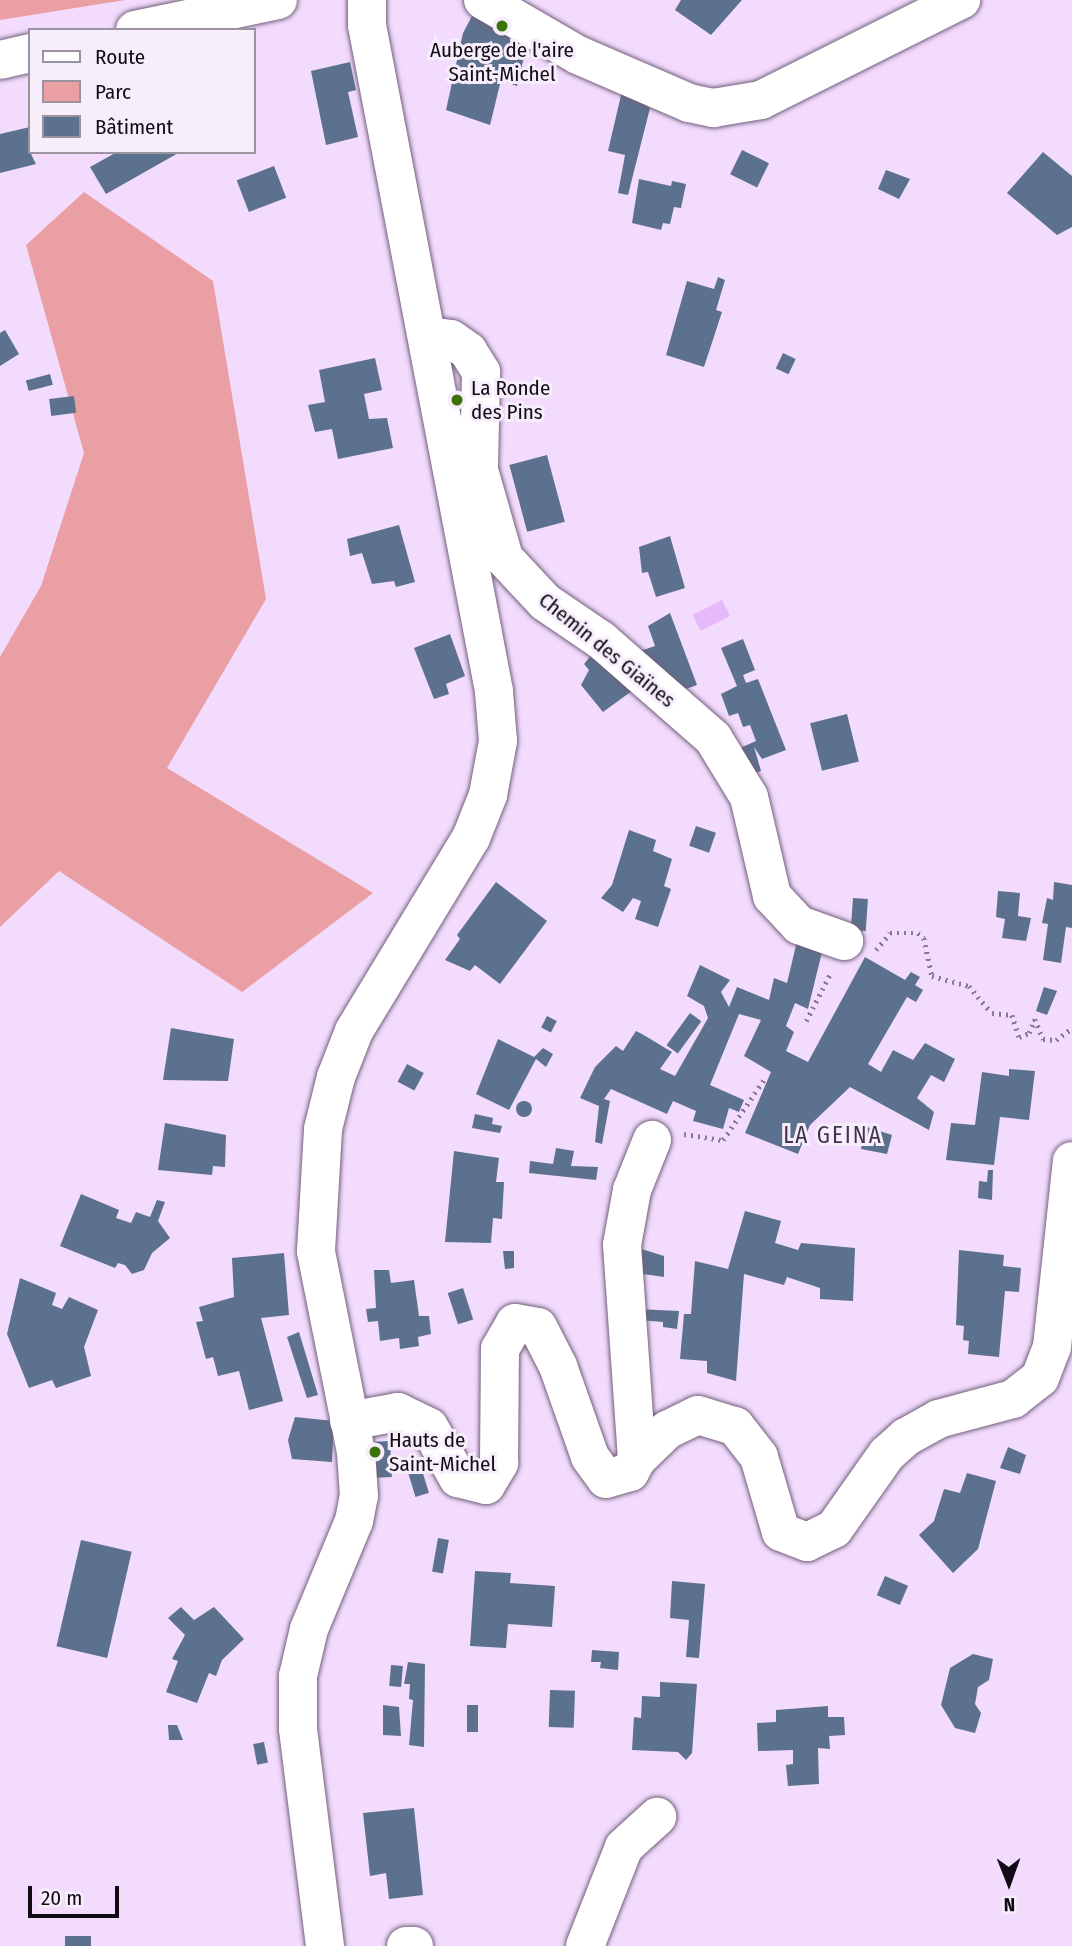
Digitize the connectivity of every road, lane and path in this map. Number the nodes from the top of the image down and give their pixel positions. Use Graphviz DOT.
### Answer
graph roads {
  1 [pos="278,0"];
  2 [pos="366,0"];
  3 [pos="483,0"];
  4 [pos="961,0"];
  5 [pos="145,28"];
  6 [pos="28,53"];
  7 [pos="0,60"];
  8 [pos="429,336"];
  9 [pos="844,941"];
  10 [pos="806,1021"];
  11 [pos="1072,1028"];
  12 [pos="765,1078"];
  13 [pos="652,1140"];
  14 [pos="1072,1161"];
  15 [pos="349,1421"];
  16 [pos="637,1459"];
  17 [pos="657,1817"];
  18 [pos="325,1946"];
  19 [pos="406,1946"];
  20 [pos="414,1946"];
  21 [pos="585,1946"];
  1 -- 5 [label="street"];
  2 -- 8 [label="street"];
  3 -- 4 [label="street"];
  6 -- 7 [label="street"];
  8 -- 9 [label="street, Chemin des Giaïnes"];
  8 -- 15 [label="street"];
  9 -- 10 [label="path"];
  9 -- 11 [label="path"];
  12 -- 13 [label="path"];
  13 -- 16 [label="street"];
  14 -- 16 [label="street"];
  15 -- 16 [label="street"];
  15 -- 18 [label="street"];
  17 -- 21 [label="street"];
  19 -- 20 [label="street"];
}
